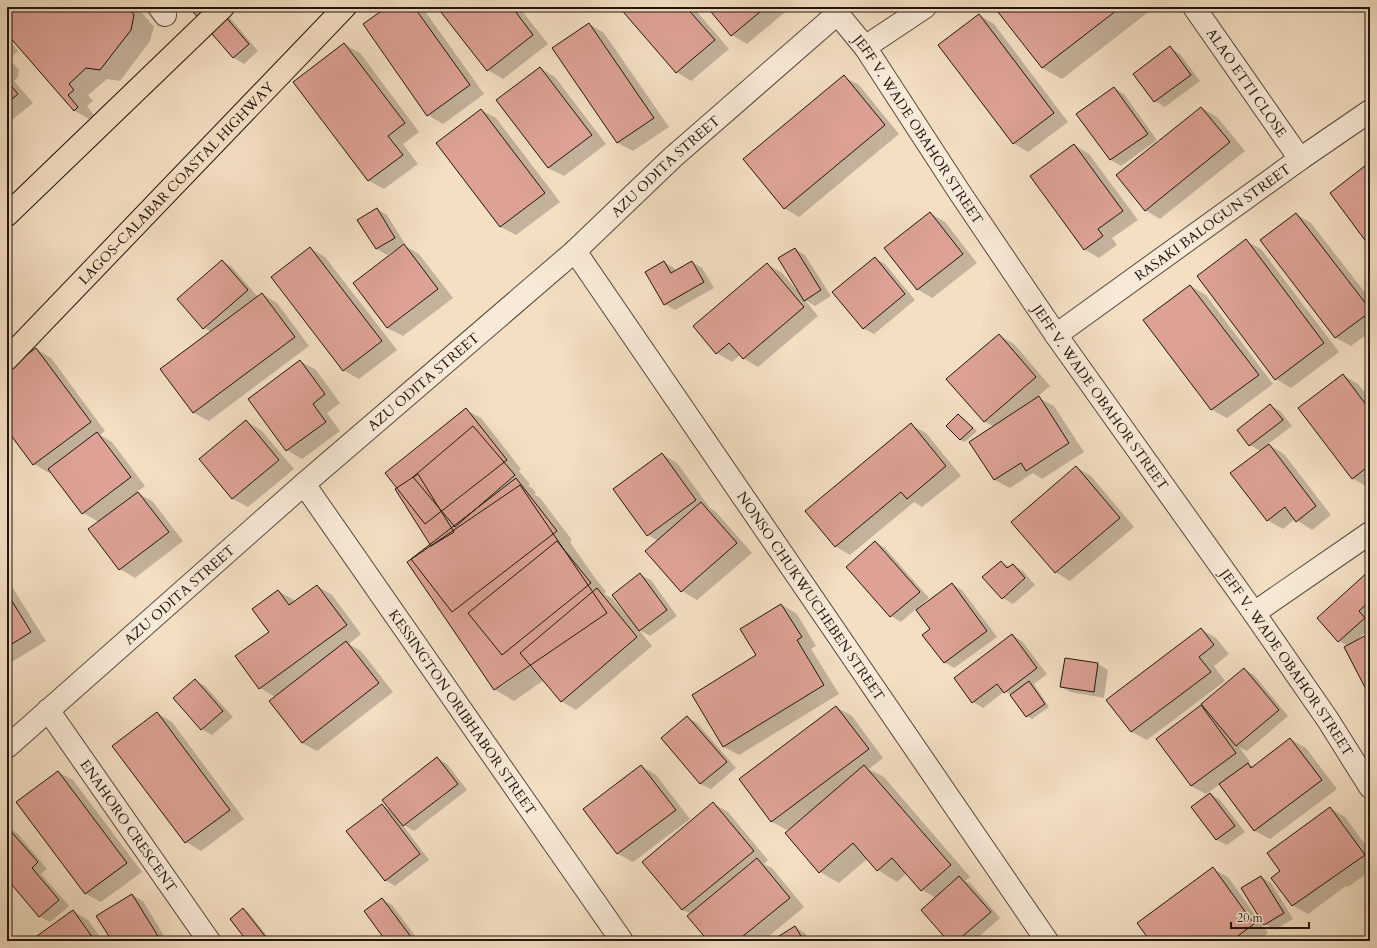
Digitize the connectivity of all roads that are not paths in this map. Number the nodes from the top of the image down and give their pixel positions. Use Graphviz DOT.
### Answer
graph roads {
  1 [pos="223,7"];
  2 [pos="345,7"];
  3 [pos="925,7"];
  4 [pos="1194,7"];
  5 [pos="834,10"];
  6 [pos="865,47"];
  7 [pos="1370,111"];
  8 [pos="1300,159"];
  9 [pos="7,216"];
  10 [pos="576,251"];
  11 [pos="1056,335"];
  12 [pos="7,359"];
  13 [pos="304,484"];
  14 [pos="1370,532"];
  15 [pos="1254,612"];
  16 [pos="48,710"];
  17 [pos="7,747"];
  18 [pos="1370,787"];
  19 [pos="209,941"];
  20 [pos="622,941"];
  21 [pos="1047,941"];
  1 -- 9 [label="highway"];
  2 -- 12 [label="highway, LAGOS-CALABAR COASTAL HIGHWAY"];
  3 -- 6 [label="street"];
  4 -- 8 [label="street, ALAO ETTI CLOSE"];
  5 -- 6 [label="street, JEFF V. WADE OBAHOR STREET"];
  5 -- 10 [label="street, AZU ODITA STREET"];
  6 -- 11 [label="street, JEFF V. WADE OBAHOR STREET"];
  7 -- 8 [label="street, RASAKI BALOGUN STREET"];
  8 -- 11 [label="street, RASAKI BALOGUN STREET"];
  10 -- 13 [label="street, AZU ODITA STREET"];
  10 -- 21 [label="street, NONSO CHUKWUCHEBEN STREET"];
  11 -- 15 [label="street, JEFF V. WADE OBAHOR STREET"];
  13 -- 16 [label="street, AZU ODITA STREET"];
  13 -- 20 [label="street, KESSINGTON ORIBHABOR STREET"];
  14 -- 15 [label="street"];
  15 -- 18 [label="street, JEFF V. WADE OBAHOR STREET"];
  16 -- 17 [label="street, AZU ODITA STREET"];
  16 -- 19 [label="street, ENAHORO CRESCENT"];
}
